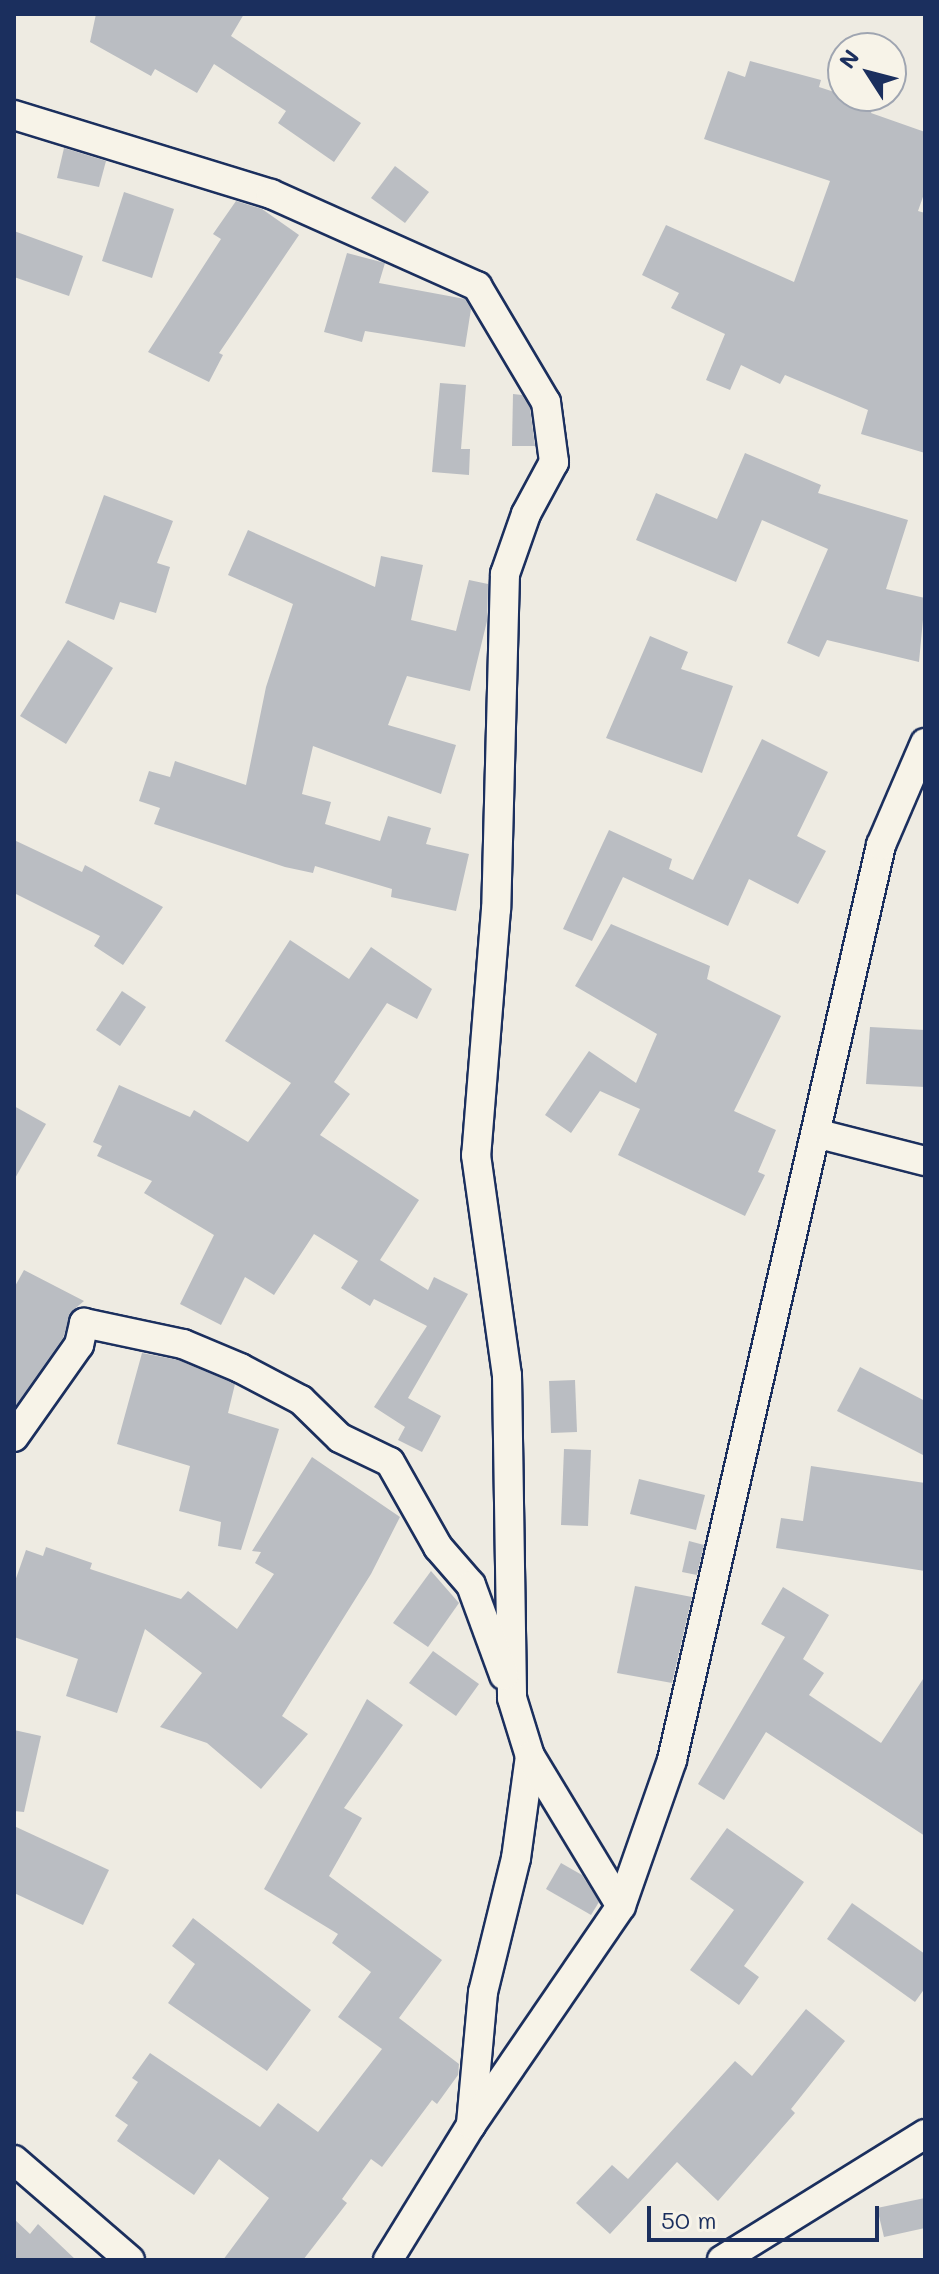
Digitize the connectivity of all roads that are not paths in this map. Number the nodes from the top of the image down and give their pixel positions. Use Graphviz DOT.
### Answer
graph roads {
  1 [pos="14,115"];
  2 [pos="925,743"];
  3 [pos="819,1134"];
  4 [pos="925,1161"];
  5 [pos="14,1437"];
  6 [pos="510,1584"];
  7 [pos="471,1585"];
  8 [pos="512,1698"];
  9 [pos="530,1756"];
  10 [pos="621,1906"];
  11 [pos="471,2125"];
  12 [pos="925,2134"];
  13 [pos="14,2160"];
  14 [pos="130,2260"];
  15 [pos="388,2260"];
  16 [pos="722,2260"];
  1 -- 6 [label="street"];
  2 -- 3 [label="street"];
  3 -- 4 [label="street"];
  3 -- 10 [label="street"];
  5 -- 7 [label="street"];
  6 -- 7 [label="street"];
  6 -- 8 [label="street"];
  7 -- 8 [label="street"];
  8 -- 9 [label="street"];
  9 -- 10 [label="street"];
  9 -- 11 [label="street"];
  10 -- 11 [label="street"];
  11 -- 15 [label="street"];
  12 -- 16 [label="street"];
  13 -- 14 [label="street"];
}
